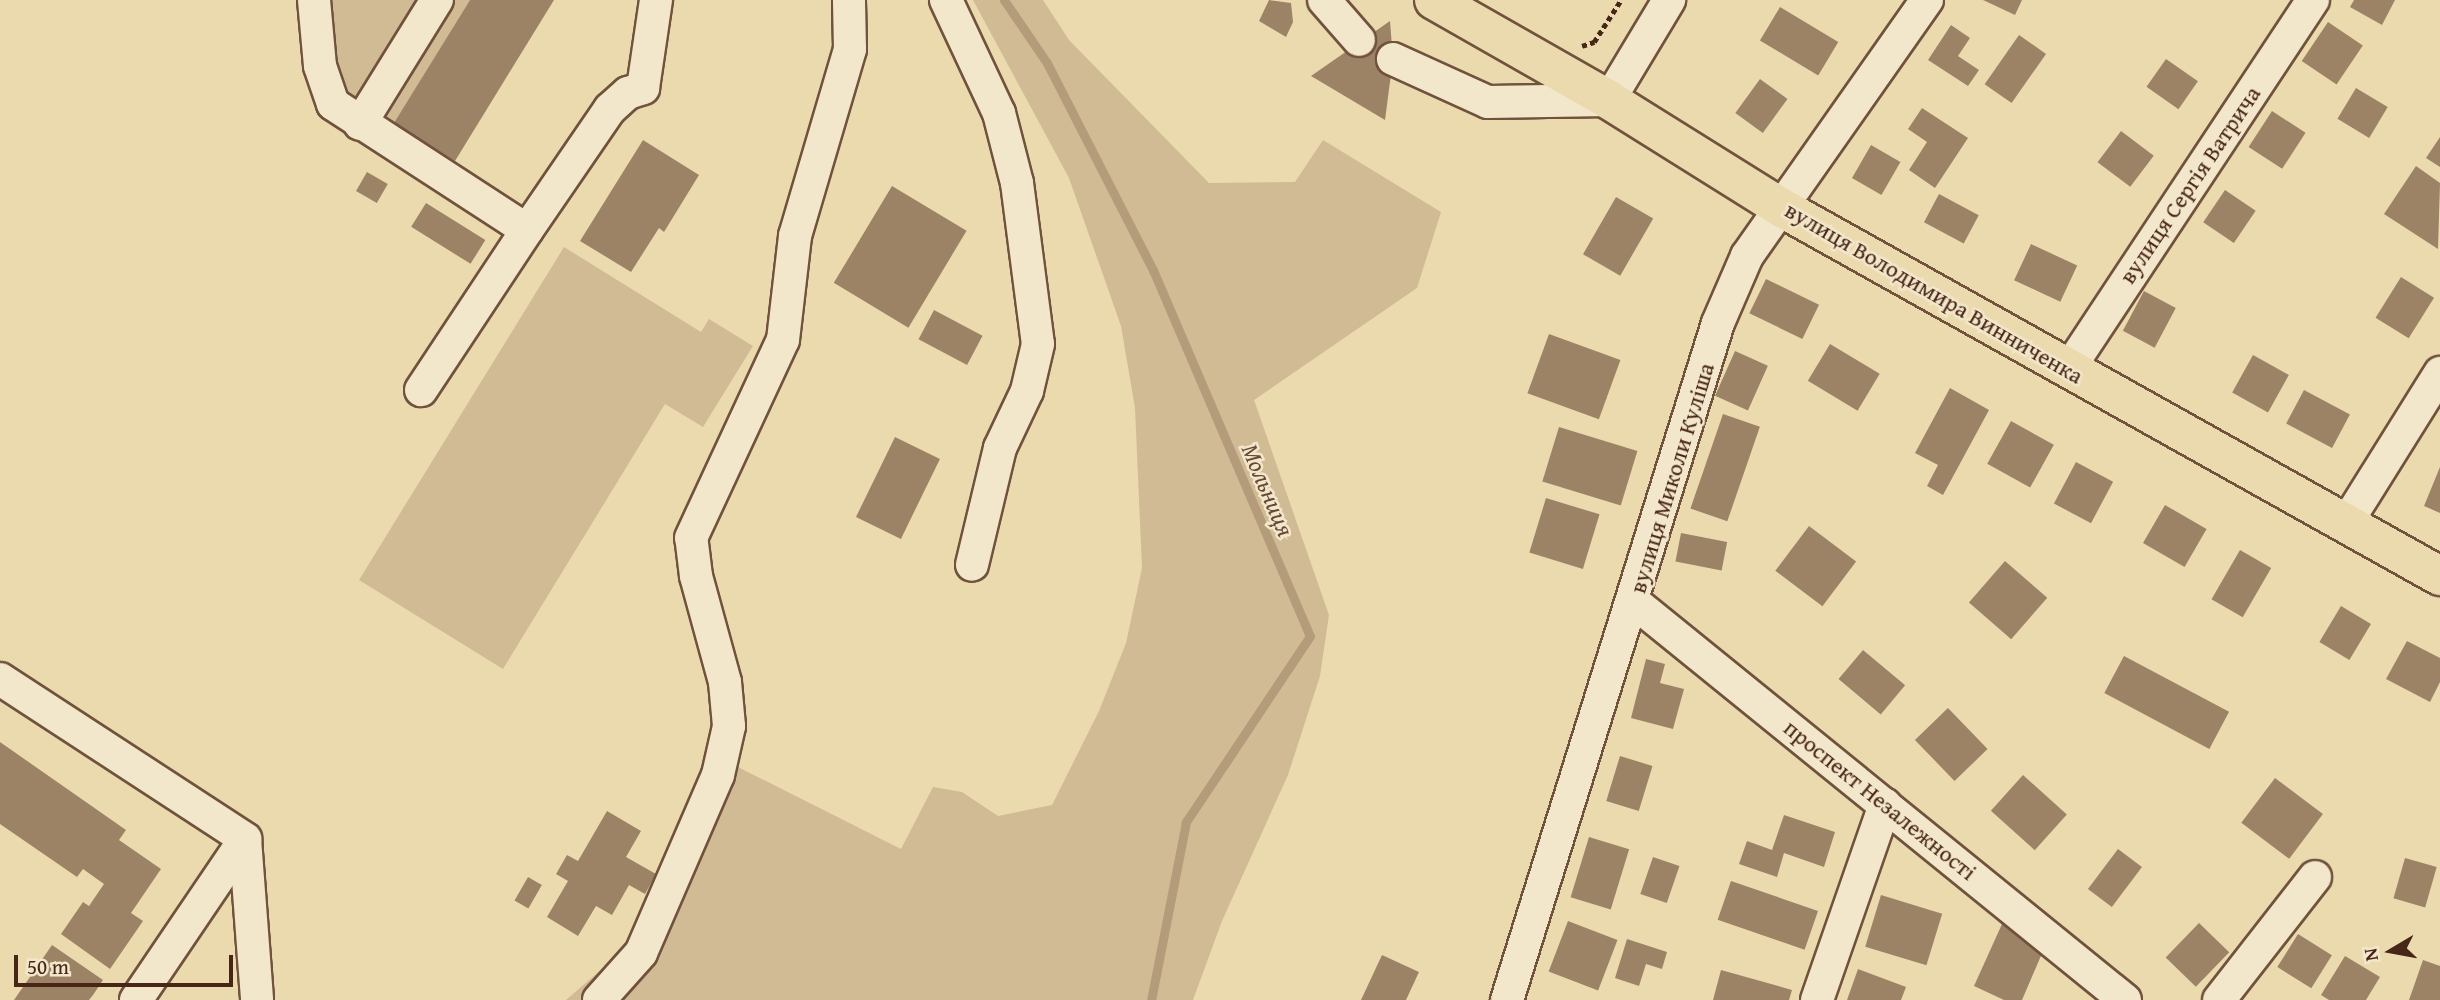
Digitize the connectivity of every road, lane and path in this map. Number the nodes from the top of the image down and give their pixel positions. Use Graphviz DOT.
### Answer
graph roads {
  1 [pos="314,0"];
  2 [pos="437,0"];
  3 [pos="656,0"];
  4 [pos="849,0"];
  5 [pos="946,0"];
  6 [pos="1324,0"];
  7 [pos="1434,0"];
  8 [pos="1621,0"];
  9 [pos="1669,0"];
  10 [pos="1927,0"];
  11 [pos="2313,0"];
  12 [pos="1359,40"];
  13 [pos="1572,50"];
  14 [pos="1393,59"];
  15 [pos="1609,100"];
  16 [pos="360,124"];
  17 [pos="1782,208"];
  18 [pos="527,230"];
  19 [pos="2068,370"];
  20 [pos="2440,373"];
  21 [pos="421,390"];
  22 [pos="2347,522"];
  23 [pos="972,565"];
  24 [pos="2440,576"];
  25 [pos="1634,602"];
  26 [pos="0,679"];
  27 [pos="1885,805"];
  28 [pos="245,839"];
  29 [pos="2315,877"];
  30 [pos="136,1000"];
  31 [pos="257,1000"];
  32 [pos="599,1000"];
  33 [pos="1507,1000"];
  34 [pos="1817,1000"];
  35 [pos="2124,1000"];
  36 [pos="2219,1000"];
  1 -- 16 [label="street"];
  2 -- 16 [label="street"];
  3 -- 18 [label="street"];
  4 -- 32 [label="street"];
  5 -- 23 [label="street"];
  6 -- 12 [label="street"];
  7 -- 15 [label="main road, вулиця Володимира Винниченка"];
  8 -- 13 [label="path"];
  9 -- 15 [label="street"];
  10 -- 17 [label="street, вулиця Миколи Куліша"];
  11 -- 19 [label="street, вулиця Сергія Ватрича"];
  14 -- 15 [label="street"];
  15 -- 17 [label="main road, вулиця Володимира Винниченка"];
  16 -- 18 [label="street"];
  17 -- 19 [label="main road, вулиця Володимира Винниченка"];
  17 -- 25 [label="street, вулиця Миколи Куліша"];
  18 -- 21 [label="street"];
  19 -- 22 [label="main road, вулиця Володимира Винниченка"];
  20 -- 22 [label="street"];
  22 -- 24 [label="main road, вулиця Володимира Винниченка"];
  25 -- 27 [label="street, проспект Незалежності"];
  25 -- 33 [label="street, вулиця Миколи Куліша"];
  26 -- 28 [label="street"];
  27 -- 34 [label="street"];
  27 -- 35 [label="street, проспект Незалежності"];
  28 -- 30 [label="street"];
  28 -- 31 [label="street"];
  29 -- 36 [label="street"];
}
